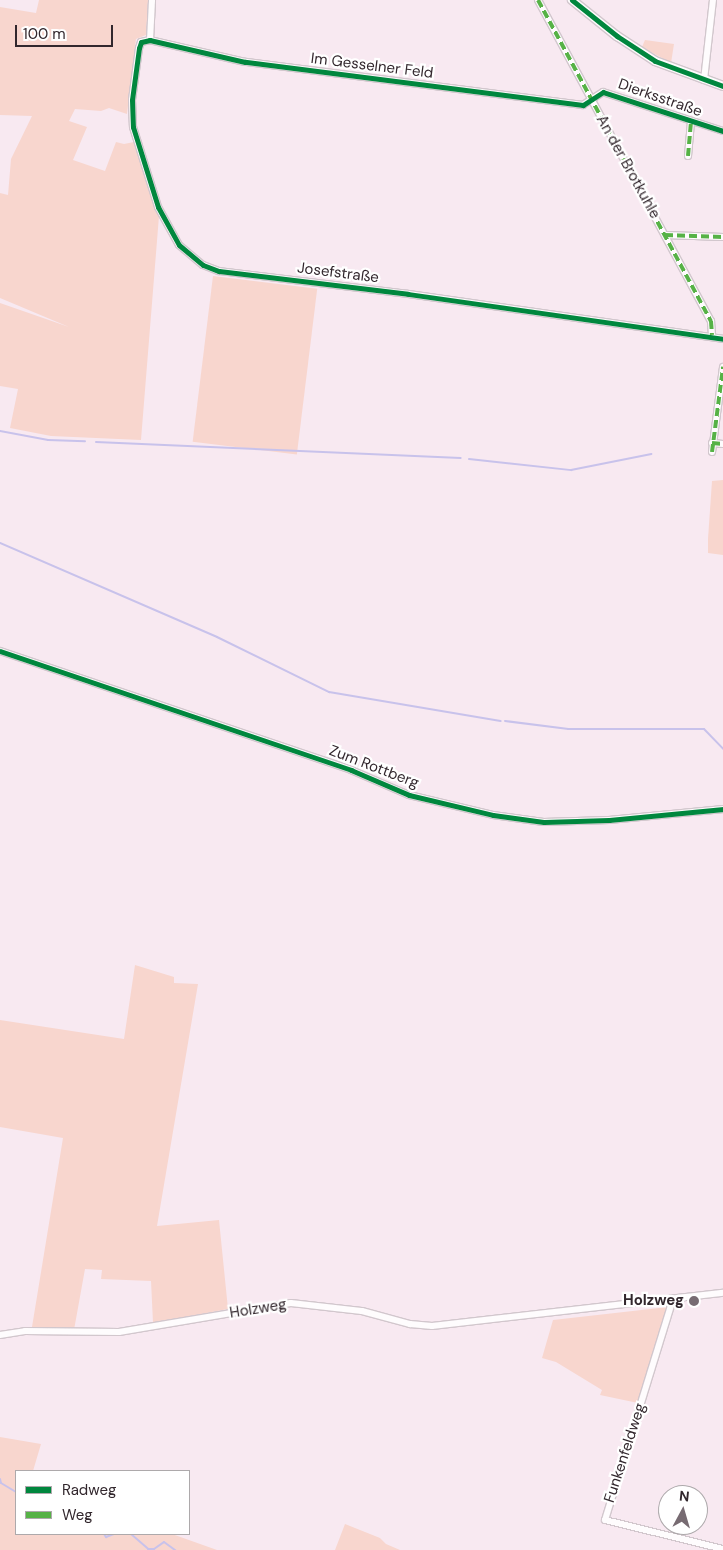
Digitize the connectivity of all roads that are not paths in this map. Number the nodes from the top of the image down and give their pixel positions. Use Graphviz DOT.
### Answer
graph roads {
  1 [pos="152,0"];
  2 [pos="538,0"];
  3 [pos="572,0"];
  4 [pos="713,0"];
  5 [pos="150,40"];
  6 [pos="704,80"];
  7 [pos="723,86"];
  8 [pos="591,99"];
  9 [pos="691,122"];
  10 [pos="723,131"];
  11 [pos="688,156"];
  12 [pos="665,235"];
  13 [pos="723,237"];
  14 [pos="712,335"];
  15 [pos="723,339"];
  16 [pos="723,367"];
  17 [pos="712,443"];
  18 [pos="723,444"];
  19 [pos="712,452"];
  20 [pos="0,651"];
  21 [pos="723,809"];
  22 [pos="723,1293"];
  23 [pos="673,1299"];
  24 [pos="0,1335"];
  25 [pos="723,1549"];
  1 -- 5 [label="street"];
  2 -- 8 [label="street, An der Brotkuhle"];
  3 -- 6 [label="street"];
  4 -- 6 [label="street"];
  5 -- 8 [label="street, Im Gesselner Feld"];
  5 -- 14 [label="street, Josefstraße"];
  6 -- 7 [label="street"];
  8 -- 9 [label="street, Dierksstraße"];
  8 -- 12 [label="street, An der Brotkuhle"];
  9 -- 10 [label="street, Dierksstraße"];
  9 -- 11 [label="street, Dierksstraße"];
  12 -- 13 [label="street"];
  12 -- 14 [label="street, An der Brotkuhle"];
  14 -- 15 [label="street, Josefstraße"];
  16 -- 17 [label="street"];
  17 -- 18 [label="street"];
  17 -- 19 [label="street"];
  20 -- 21 [label="street, Zum Rottberg"];
  22 -- 23 [label="street, Holzweg"];
  23 -- 24 [label="street, Holzweg"];
  23 -- 25 [label="street, Funkenfeldweg"];
}
